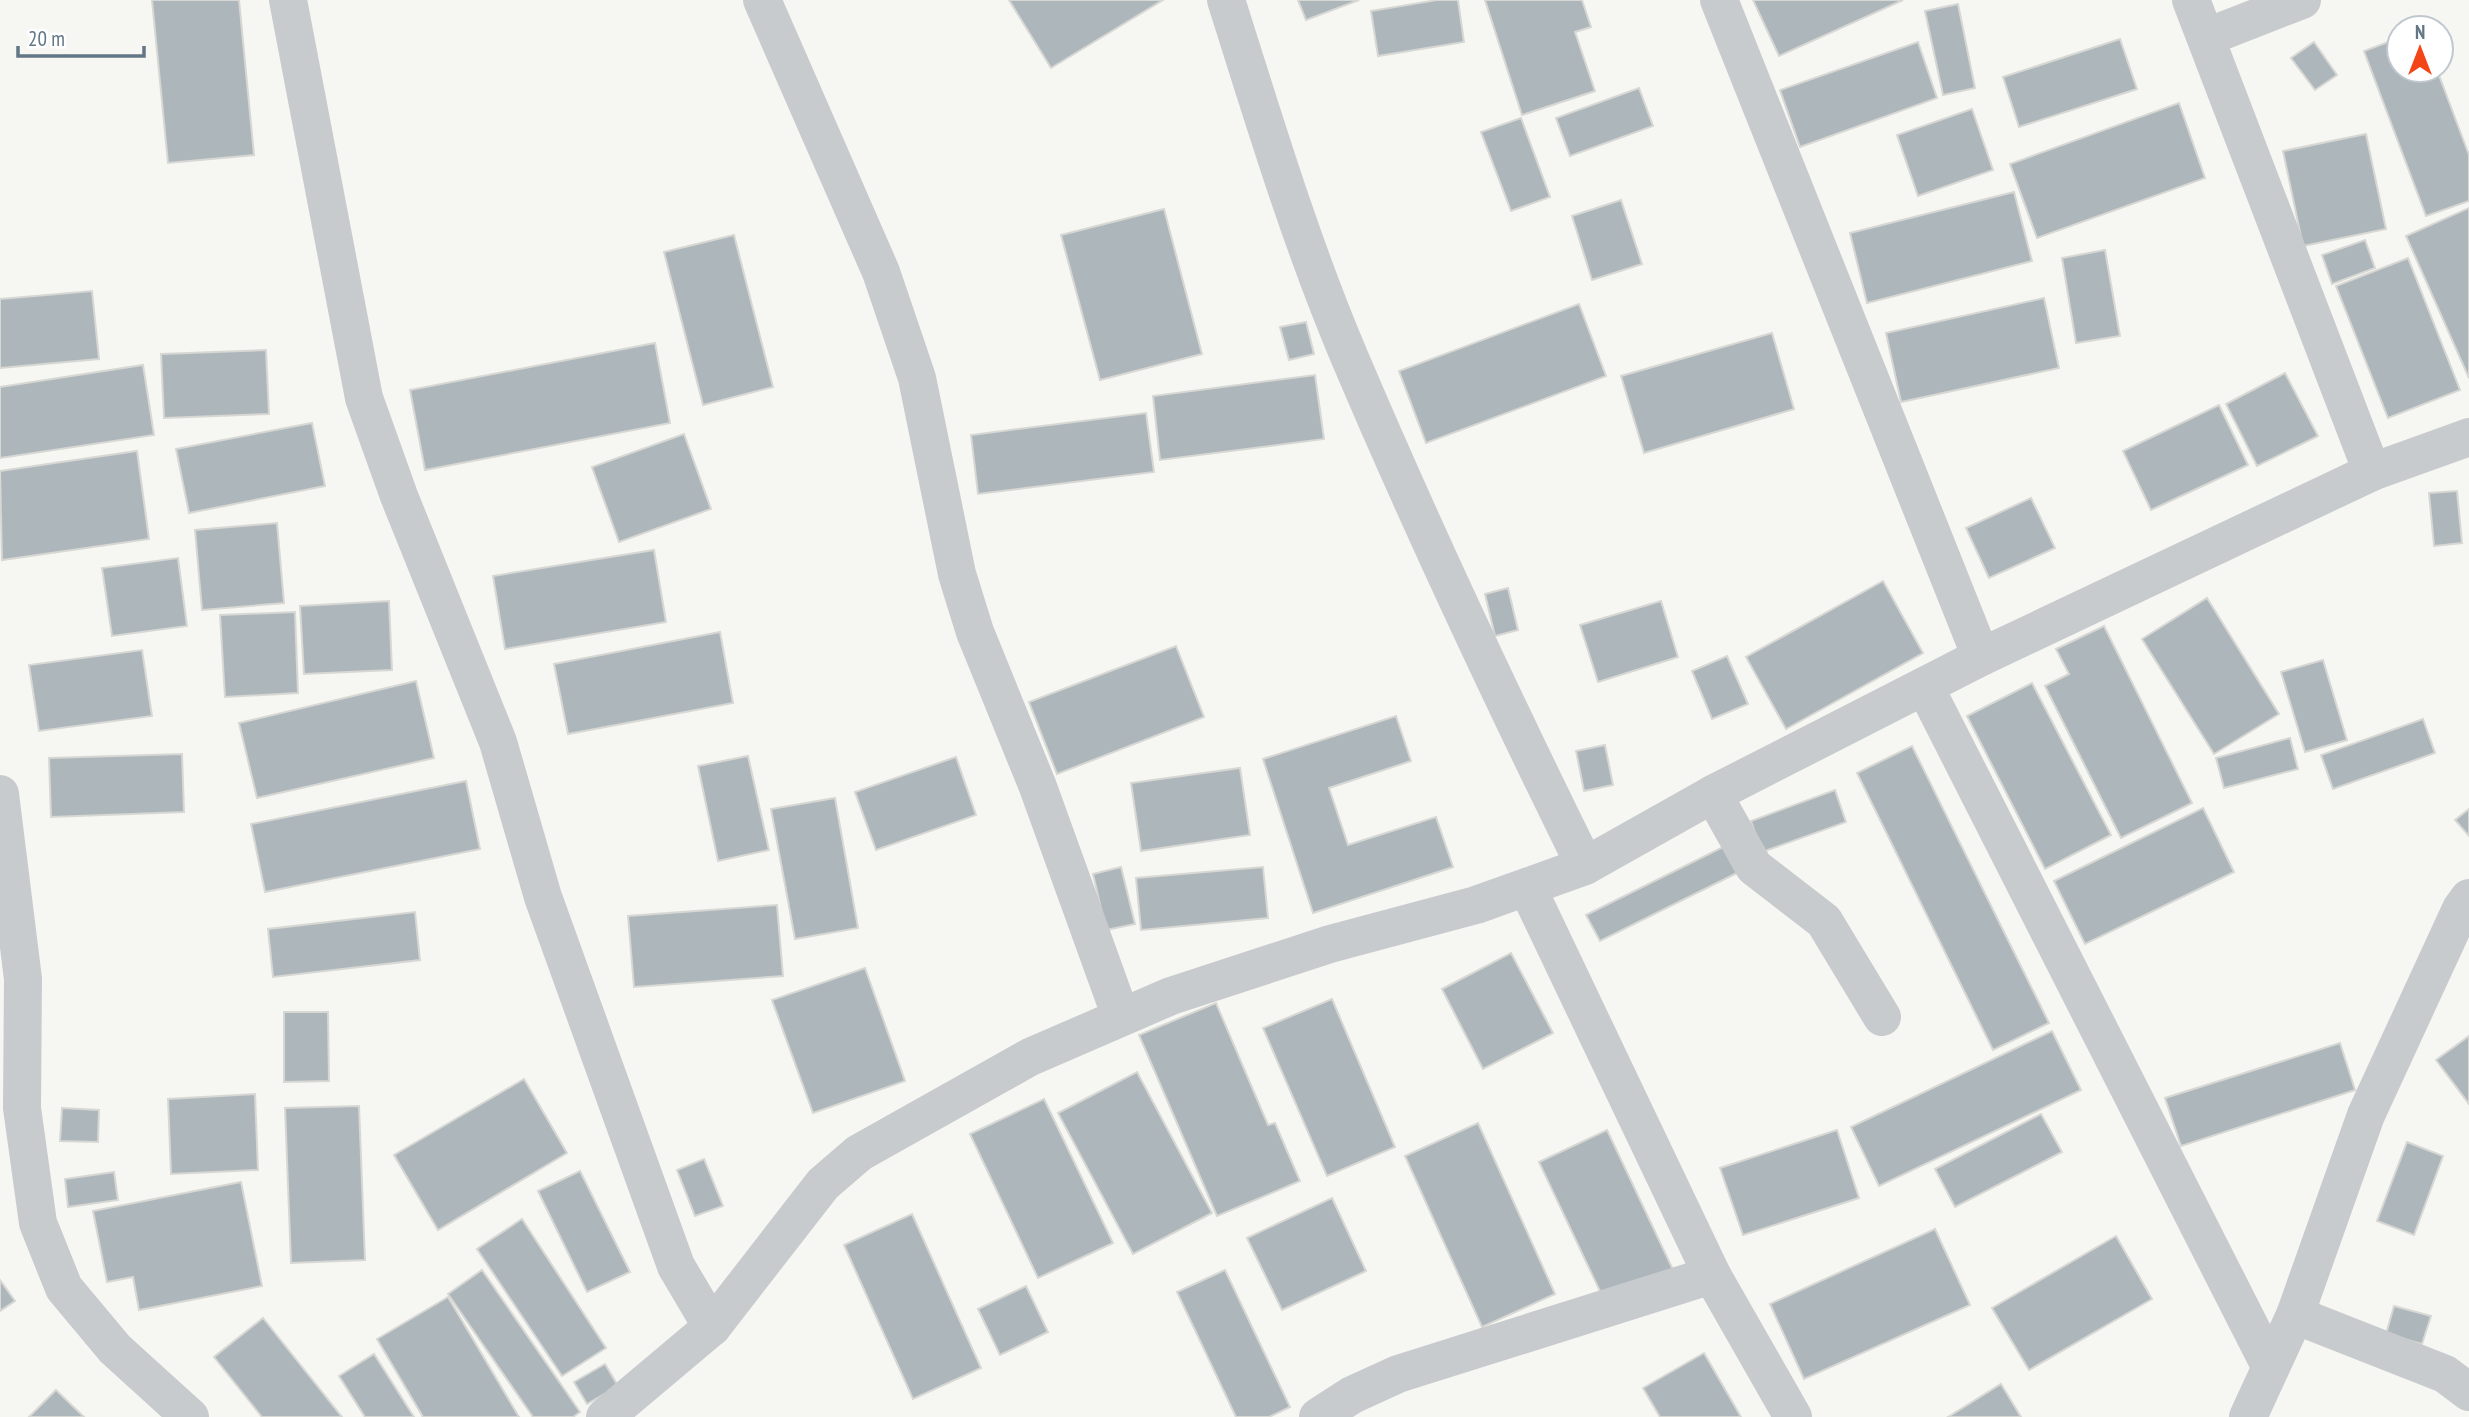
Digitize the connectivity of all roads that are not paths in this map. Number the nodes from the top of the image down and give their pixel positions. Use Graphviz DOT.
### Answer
graph roads {
  1 [pos="288,0"];
  2 [pos="762,0"];
  3 [pos="1226,0"];
  4 [pos="1719,0"];
  5 [pos="2192,0"];
  6 [pos="2302,0"];
  7 [pos="2207,37"];
  8 [pos="2469,437"];
  9 [pos="2372,472"];
  10 [pos="1981,657"];
  11 [pos="1925,687"];
  12 [pos="0,794"];
  13 [pos="1713,794"];
  14 [pos="1585,866"];
  15 [pos="1527,887"];
  16 [pos="2469,898"];
  17 [pos="12,985"];
  18 [pos="1121,1017"];
  19 [pos="1882,1017"];
  20 [pos="1712,1275"];
  21 [pos="2295,1315"];
  22 [pos="712,1327"];
  23 [pos="2269,1364"];
  24 [pos="2469,1392"];
  25 [pos="190,1417"];
  26 [pos="605,1417"];
  27 [pos="1318,1417"];
  28 [pos="1793,1417"];
  29 [pos="2248,1417"];
  1 -- 22 [label="street"];
  2 -- 18 [label="street"];
  3 -- 14 [label="street"];
  4 -- 10 [label="street"];
  5 -- 7 [label="street"];
  6 -- 7 [label="street"];
  7 -- 9 [label="street"];
  8 -- 9 [label="street"];
  9 -- 10 [label="street"];
  10 -- 11 [label="street"];
  11 -- 13 [label="street"];
  11 -- 23 [label="street"];
  12 -- 17 [label="street"];
  13 -- 14 [label="street"];
  13 -- 19 [label="street"];
  14 -- 15 [label="street"];
  15 -- 18 [label="street"];
  15 -- 20 [label="street"];
  16 -- 21 [label="street"];
  17 -- 25 [label="street"];
  18 -- 22 [label="street"];
  20 -- 27 [label="street"];
  20 -- 28 [label="street"];
  21 -- 23 [label="street"];
  21 -- 24 [label="street"];
  22 -- 26 [label="street"];
  23 -- 29 [label="street"];
}
